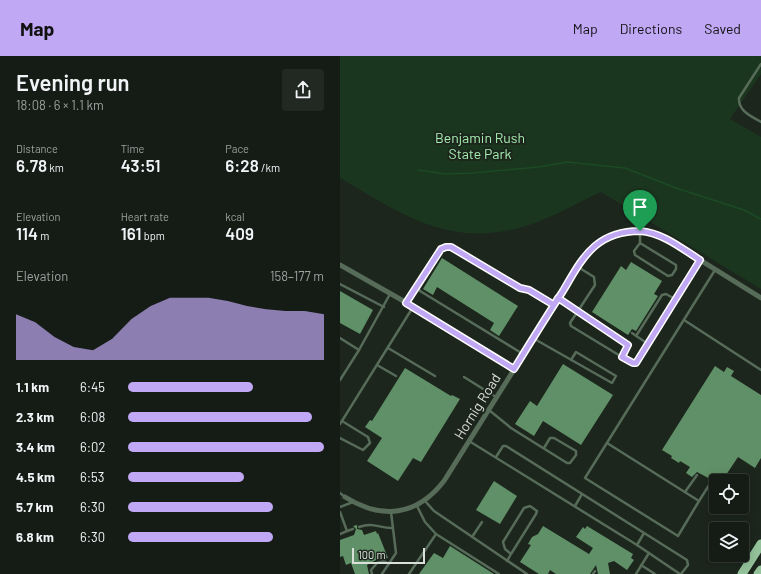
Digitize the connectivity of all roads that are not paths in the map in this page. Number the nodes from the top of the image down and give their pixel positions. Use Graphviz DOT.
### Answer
graph roads {
  1 [pos="761,64"];
  2 [pos="761,122"];
  3 [pos="640,231"];
  4 [pos="640,243"];
  5 [pos="700,260"];
  6 [pos="340,265"];
  7 [pos="578,267"];
  8 [pos="716,269"];
  9 [pos="340,284"];
  10 [pos="418,287"];
  11 [pos="390,293"];
  12 [pos="558,298"];
  13 [pos="761,298"];
  14 [pos="675,299"];
  15 [pos="406,303"];
  16 [pos="554,305"];
  17 [pos="384,307"];
  18 [pos="414,307"];
  19 [pos="578,312"];
  20 [pos="684,320"];
  21 [pos="632,333"];
  22 [pos="636,336"];
  23 [pos="340,338"];
  24 [pos="533,338"];
  25 [pos="648,344"];
  26 [pos="388,348"];
  27 [pos="359,350"];
  28 [pos="523,354"];
  29 [pos="622,357"];
  30 [pos="571,360"];
  31 [pos="377,365"];
  32 [pos="514,369"];
  33 [pos="761,370"];
  34 [pos="396,376"];
  35 [pos="435,376"];
  36 [pos="464,377"];
  37 [pos="340,380"];
  38 [pos="496,398"];
  39 [pos="488,410"];
  40 [pos="341,423"];
  41 [pos="340,438"];
  42 [pos="469,441"];
  43 [pos="607,443"];
  44 [pos="544,448"];
  45 [pos="496,457"];
  46 [pos="697,475"];
  47 [pos="709,485"];
  48 [pos="340,492"];
  49 [pos="685,492"];
  50 [pos="582,494"];
  51 [pos="345,497"];
  52 [pos="425,501"];
  53 [pos="699,501"];
  54 [pos="353,502"];
  55 [pos="416,506"];
  56 [pos="575,506"];
  57 [pos="340,507"];
  58 [pos="340,512"];
  59 [pos="391,512"];
  60 [pos="482,522"];
  61 [pos="359,527"];
  62 [pos="392,528"];
  63 [pos="353,529"];
  64 [pos="347,531"];
  65 [pos="644,533"];
  66 [pos="340,534"];
  67 [pos="436,534"];
  68 [pos="472,536"];
  69 [pos="761,544"];
  70 [pos="637,545"];
  71 [pos="649,553"];
  72 [pos="511,554"];
  73 [pos="507,561"];
  74 [pos="389,564"];
  75 [pos="641,565"];
  76 [pos="761,570"];
  77 [pos="372,574"];
  78 [pos="382,574"];
  79 [pos="409,574"];
  80 [pos="499,574"];
  81 [pos="527,574"];
  82 [pos="636,574"];
  83 [pos="655,574"];
  84 [pos="681,574"];
  85 [pos="742,574"];
  86 [pos="758,574"];
  1 -- 2 [label="lane"];
  3 -- 4 [label="lane"];
  3 -- 5 [label="street, Hornig Road"];
  3 -- 7 [label="street, Hornig Road"];
  4 -- 4 [label="lane"];
  5 -- 8 [label="street, Hornig Road"];
  5 -- 14 [label="lane"];
  6 -- 11 [label="street"];
  7 -- 12 [label="street, Hornig Road"];
  7 -- 19 [label="lane"];
  8 -- 13 [label="street, Hornig Road"];
  8 -- 20 [label="lane"];
  9 -- 17 [label="lane"];
  10 -- 15 [label="lane"];
  10 -- 16 [label="lane"];
  10 -- 28 [label="lane"];
  11 -- 15 [label="street"];
  11 -- 17 [label="lane"];
  12 -- 16 [label="street, Hornig Road"];
  12 -- 19 [label="lane"];
  14 -- 22 [label="lane"];
  14 -- 25 [label="lane"];
  15 -- 18 [label="street"];
  16 -- 24 [label="street, Hornig Road"];
  17 -- 27 [label="lane"];
  18 -- 26 [label="lane"];
  18 -- 32 [label="street"];
  19 -- 29 [label="lane"];
  19 -- 29 [label="lane"];
  20 -- 33 [label="lane"];
  20 -- 43 [label="lane"];
  21 -- 22 [label="lane"];
  22 -- 25 [label="lane"];
  23 -- 27 [label="lane"];
  24 -- 28 [label="street, Hornig Road"];
  24 -- 30 [label="lane"];
  25 -- 29 [label="lane"];
  26 -- 31 [label="lane"];
  26 -- 35 [label="lane"];
  27 -- 37 [label="lane"];
  28 -- 32 [label="street, Hornig Road"];
  30 -- 30 [label="lane"];
  31 -- 34 [label="lane"];
  31 -- 40 [label="lane"];
  32 -- 38 [label="street, Hornig Road"];
  36 -- 38 [label="lane"];
  38 -- 39 [label="street, Hornig Road"];
  39 -- 42 [label="street, Hornig Road"];
  39 -- 44 [label="lane"];
  40 -- 41 [label="lane"];
  42 -- 45 [label="lane"];
  42 -- 52 [label="street, Hornig Road"];
  43 -- 49 [label="lane"];
  43 -- 53 [label="lane"];
  44 -- 44 [label="lane"];
  45 -- 50 [label="lane"];
  45 -- 56 [label="lane"];
  46 -- 49 [label="lane"];
  47 -- 53 [label="lane"];
  48 -- 51 [label="lane"];
  49 -- 53 [label="lane"];
  50 -- 56 [label="lane"];
  50 -- 65 [label="lane"];
  51 -- 54 [label="street, Hornig Road"];
  52 -- 55 [label="street, Hornig Road"];
  52 -- 68 [label="lane"];
  54 -- 57 [label="lane"];
  54 -- 59 [label="street, Hornig Road"];
  55 -- 59 [label="street, Hornig Road"];
  55 -- 67 [label="lane"];
  56 -- 70 [label="lane"];
  58 -- 64 [label="lane"];
  59 -- 62 [label="lane"];
  60 -- 68 [label="lane"];
  61 -- 62 [label="lane"];
  62 -- 74 [label="lane"];
  63 -- 64 [label="lane"];
  64 -- 66 [label="lane"];
  65 -- 70 [label="lane"];
  65 -- 84 [label="lane"];
  67 -- 79 [label="lane"];
  67 -- 80 [label="lane"];
  68 -- 73 [label="lane"];
  69 -- 85 [label="highway"];
  70 -- 71 [label="lane"];
  71 -- 75 [label="lane"];
  71 -- 84 [label="lane"];
  72 -- 72 [label="lane"];
  72 -- 73 [label="lane"];
  73 -- 81 [label="lane"];
  74 -- 77 [label="lane"];
  74 -- 78 [label="lane"];
  75 -- 82 [label="lane"];
  75 -- 83 [label="lane"];
  76 -- 86 [label="highway"];
}
